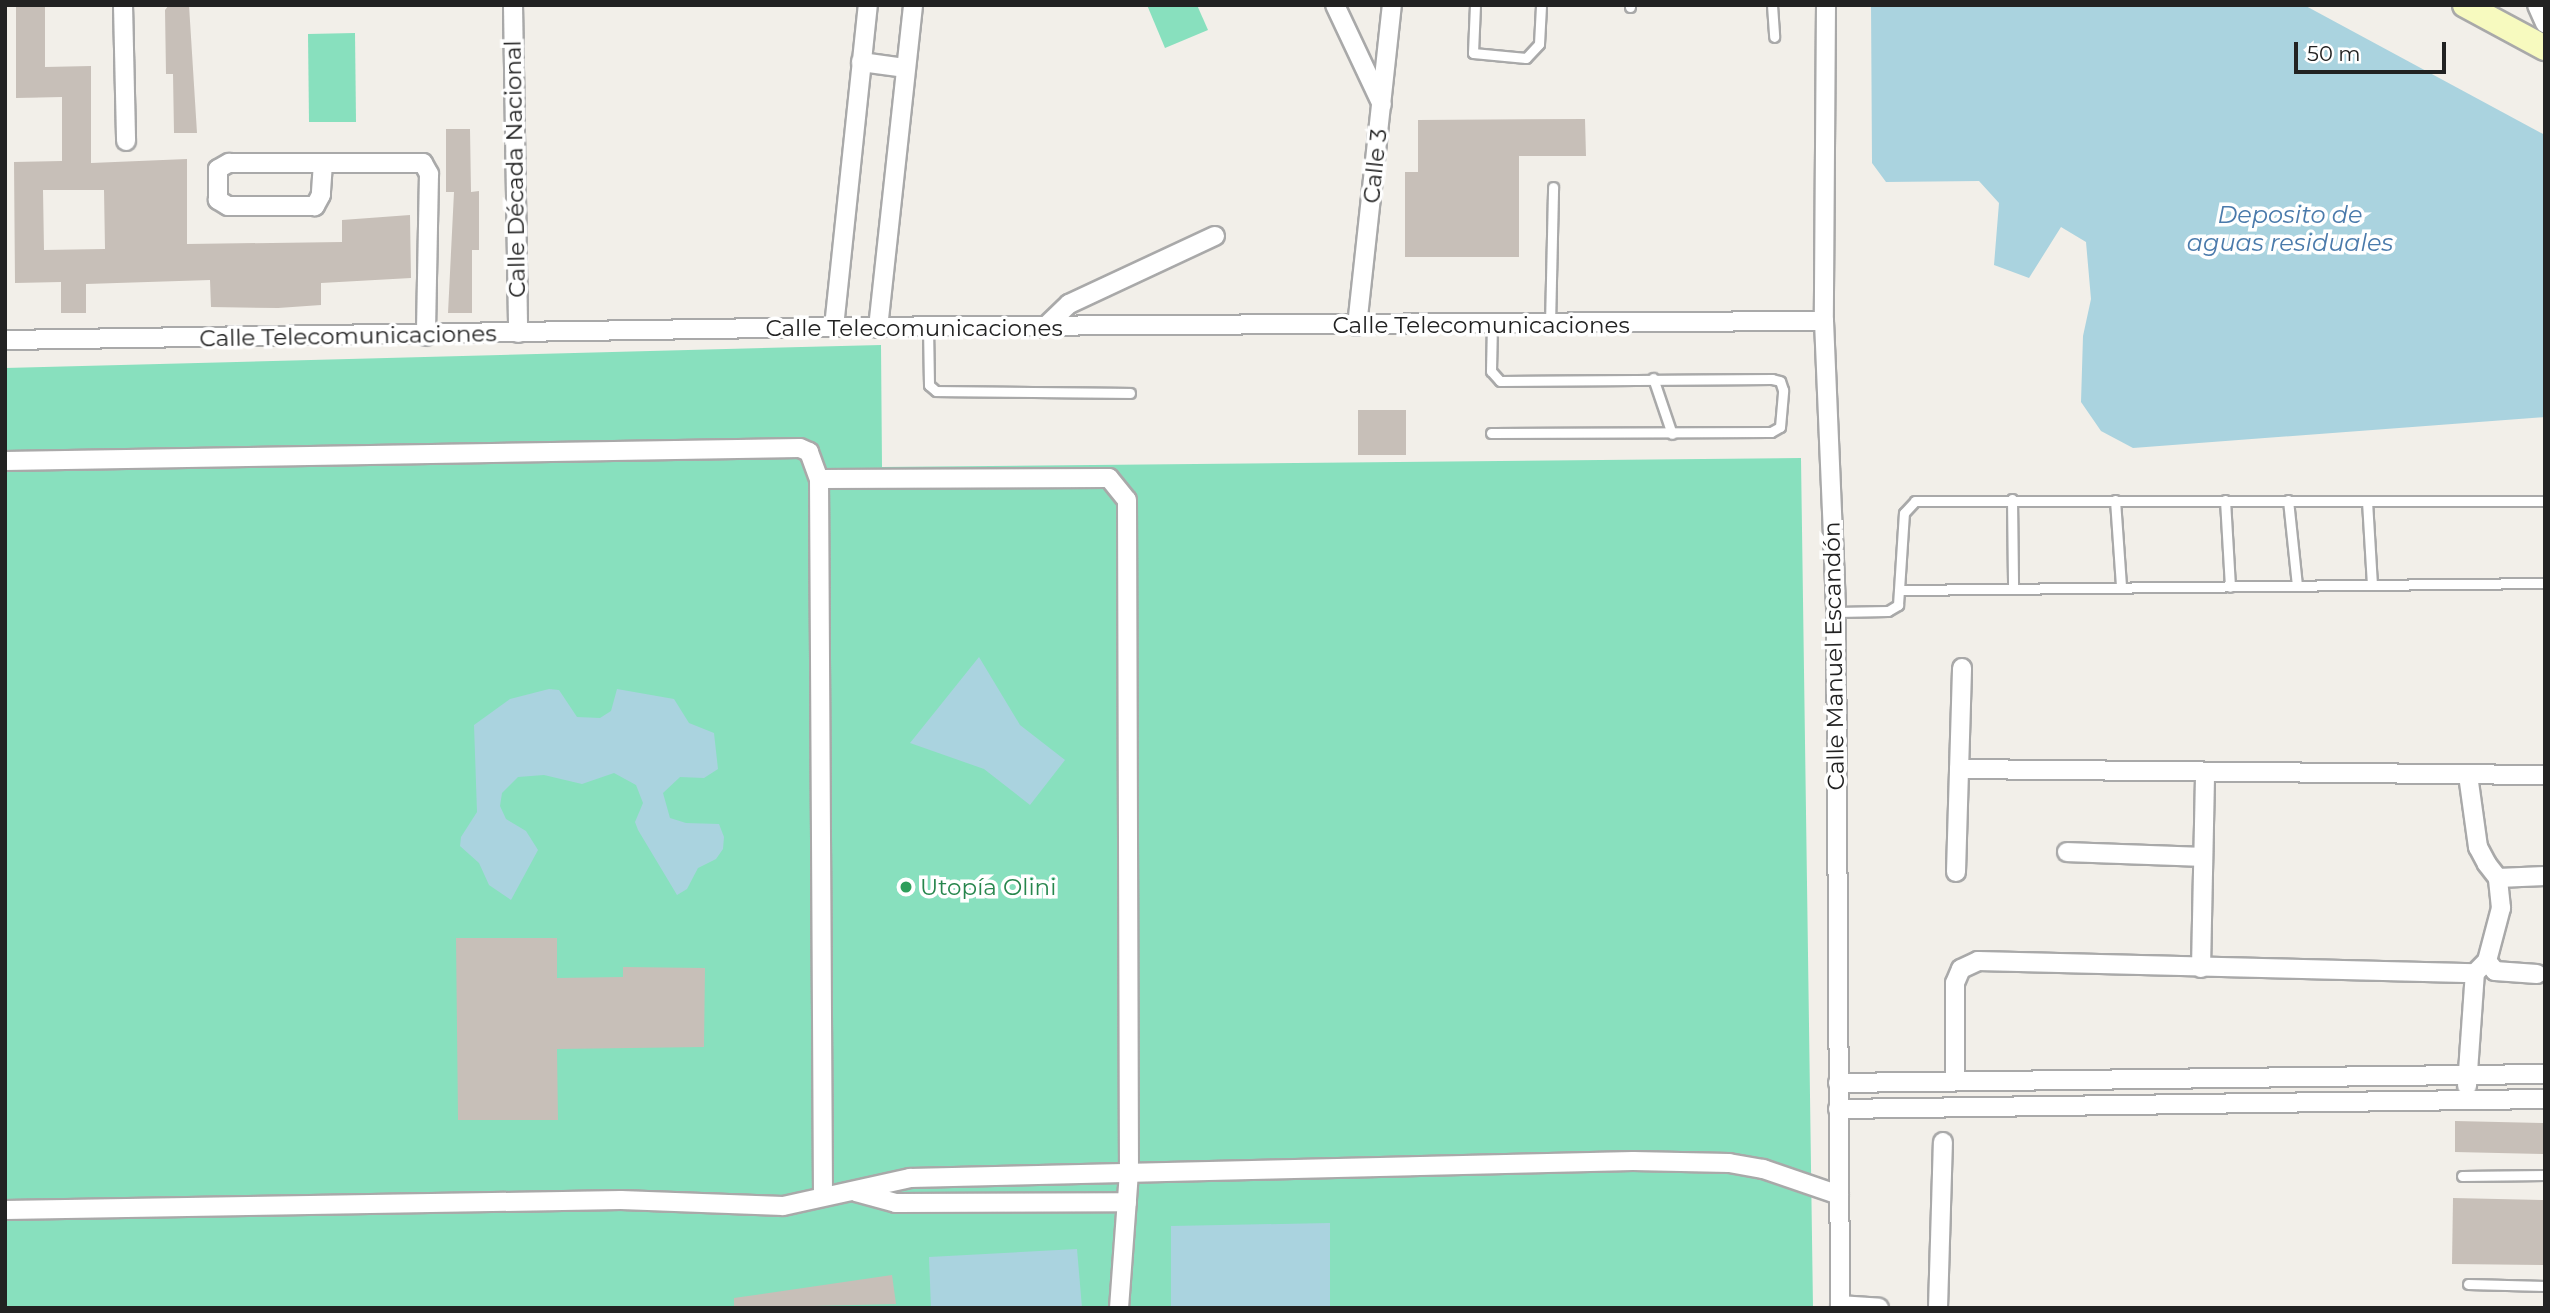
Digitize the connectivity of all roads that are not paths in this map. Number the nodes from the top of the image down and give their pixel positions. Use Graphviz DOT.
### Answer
graph roads {
  1 [pos="123,5"];
  2 [pos="513,5"];
  3 [pos="868,5"];
  4 [pos="913,5"];
  5 [pos="1335,5"];
  6 [pos="1392,5"];
  7 [pos="1475,5"];
  8 [pos="1541,5"];
  9 [pos="1772,5"];
  10 [pos="1826,5"];
  11 [pos="2465,5"];
  12 [pos="2537,5"];
  13 [pos="2493,13"];
  14 [pos="2545,23"];
  15 [pos="1774,37"];
  16 [pos="2545,48"];
  17 [pos="861,62"];
  18 [pos="905,68"];
  19 [pos="1382,105"];
  20 [pos="127,141"];
  21 [pos="323,163"];
  22 [pos="1553,187"];
  23 [pos="1216,236"];
  24 [pos="1824,321"];
  25 [pos="1357,326"];
  26 [pos="1492,326"];
  27 [pos="1550,326"];
  28 [pos="834,327"];
  29 [pos="928,327"];
  30 [pos="878,328"];
  31 [pos="1044,328"];
  32 [pos="518,333"];
  33 [pos="426,336"];
  34 [pos="5,340"];
  35 [pos="1653,378"];
  36 [pos="1130,393"];
  37 [pos="1491,433"];
  38 [pos="1672,433"];
  39 [pos="5,461"];
  40 [pos="818,479"];
  41 [pos="2011,499"];
  42 [pos="2115,500"];
  43 [pos="2225,500"];
  44 [pos="2288,500"];
  45 [pos="2367,501"];
  46 [pos="2545,501"];
  47 [pos="2545,583"];
  48 [pos="2372,584"];
  49 [pos="2120,585"];
  50 [pos="2013,586"];
  51 [pos="2297,586"];
  52 [pos="2230,587"];
  53 [pos="1901,590"];
  54 [pos="1836,612"];
  55 [pos="1962,668"];
  56 [pos="1959,769"];
  57 [pos="2205,772"];
  58 [pos="2468,775"];
  59 [pos="2545,775"];
  60 [pos="2067,852"];
  61 [pos="2203,857"];
  62 [pos="1956,872"];
  63 [pos="2545,876"];
  64 [pos="2498,878"];
  65 [pos="2481,967"];
  66 [pos="2201,968"];
  67 [pos="2537,974"];
  68 [pos="2545,1074"];
  69 [pos="2468,1076"];
  70 [pos="1955,1080"];
  71 [pos="2176,1080"];
  72 [pos="1838,1083"];
  73 [pos="2545,1099"];
  74 [pos="2467,1100"];
  75 [pos="2176,1104"];
  76 [pos="1838,1109"];
  77 [pos="1943,1142"];
  78 [pos="1129,1172"];
  79 [pos="2545,1175"];
  80 [pos="2462,1177"];
  81 [pos="852,1191"];
  82 [pos="823,1195"];
  83 [pos="1839,1195"];
  84 [pos="1127,1202"];
  85 [pos="5,1210"];
  86 [pos="2468,1284"];
  87 [pos="2545,1286"];
  88 [pos="1840,1306"];
  89 [pos="1119,1308"];
  90 [pos="1878,1308"];
  91 [pos="1938,1308"];
  1 -- 20 [label="street"];
  2 -- 32 [label="street, Calle Década Nacional"];
  3 -- 17 [label="street"];
  4 -- 18 [label="street"];
  5 -- 19 [label="street"];
  6 -- 19 [label="street, Calle 3"];
  7 -- 8 [label="lane"];
  9 -- 15 [label="lane"];
  10 -- 24 [label="street, Calle Manuel Escandón"];
  11 -- 13 [label="main road"];
  12 -- 14 [label="street"];
  13 -- 16 [label="main road"];
  17 -- 18 [label="street"];
  17 -- 28 [label="street"];
  18 -- 30 [label="street"];
  19 -- 25 [label="street, Calle 3"];
  21 -- 21 [label="street"];
  21 -- 33 [label="street"];
  22 -- 27 [label="lane"];
  23 -- 31 [label="street"];
  24 -- 27 [label="street, Calle Telecomunicaciones"];
  24 -- 54 [label="street, Calle Manuel Escandón"];
  25 -- 26 [label="street, Calle Telecomunicaciones"];
  25 -- 31 [label="street, Calle Telecomunicaciones"];
  26 -- 27 [label="street, Calle Telecomunicaciones"];
  26 -- 35 [label="lane"];
  28 -- 30 [label="street, Calle Telecomunicaciones"];
  28 -- 32 [label="street, Calle Telecomunicaciones"];
  29 -- 30 [label="street, Calle Telecomunicaciones"];
  29 -- 31 [label="street, Calle Telecomunicaciones"];
  29 -- 36 [label="lane"];
  32 -- 33 [label="street, Calle Telecomunicaciones"];
  33 -- 34 [label="street, Calle Telecomunicaciones"];
  35 -- 38 [label="lane"];
  35 -- 38 [label="lane"];
  37 -- 38 [label="lane"];
  39 -- 40 [label="street"];
  40 -- 78 [label="street"];
  40 -- 82 [label="street"];
  41 -- 42 [label="lane"];
  41 -- 50 [label="lane"];
  41 -- 53 [label="lane"];
  42 -- 43 [label="lane"];
  42 -- 49 [label="lane"];
  43 -- 44 [label="lane"];
  43 -- 52 [label="lane"];
  44 -- 45 [label="lane"];
  44 -- 51 [label="lane"];
  45 -- 46 [label="lane"];
  45 -- 48 [label="lane"];
  47 -- 48 [label="lane"];
  48 -- 51 [label="lane"];
  49 -- 50 [label="lane"];
  49 -- 52 [label="lane"];
  50 -- 53 [label="lane"];
  51 -- 52 [label="lane"];
  53 -- 54 [label="lane"];
  54 -- 72 [label="street, Calle Manuel Escandón"];
  55 -- 56 [label="street"];
  56 -- 57 [label="street"];
  56 -- 62 [label="street"];
  57 -- 58 [label="street"];
  57 -- 61 [label="street"];
  58 -- 59 [label="street"];
  58 -- 64 [label="street"];
  60 -- 61 [label="street"];
  61 -- 66 [label="street"];
  63 -- 64 [label="street"];
  64 -- 65 [label="street"];
  65 -- 66 [label="street"];
  65 -- 67 [label="street"];
  65 -- 69 [label="street"];
  66 -- 70 [label="street"];
  68 -- 69 [label="street"];
  69 -- 71 [label="street"];
  69 -- 74 [label="street"];
  70 -- 71 [label="street"];
  70 -- 72 [label="street"];
  71 -- 75 [label="street"];
  72 -- 76 [label="street, Calle Manuel Escandón"];
  73 -- 74 [label="street"];
  74 -- 75 [label="street"];
  75 -- 76 [label="street"];
  76 -- 83 [label="street, Calle Manuel Escandón"];
  77 -- 91 [label="street"];
  78 -- 81 [label="street"];
  78 -- 83 [label="street"];
  78 -- 84 [label="street"];
  79 -- 80 [label="lane"];
  81 -- 82 [label="street"];
  81 -- 84 [label="street"];
  82 -- 85 [label="street"];
  83 -- 88 [label="street, Calle Manuel Escandón"];
  84 -- 89 [label="street"];
  86 -- 87 [label="lane"];
  88 -- 90 [label="street"];
}
